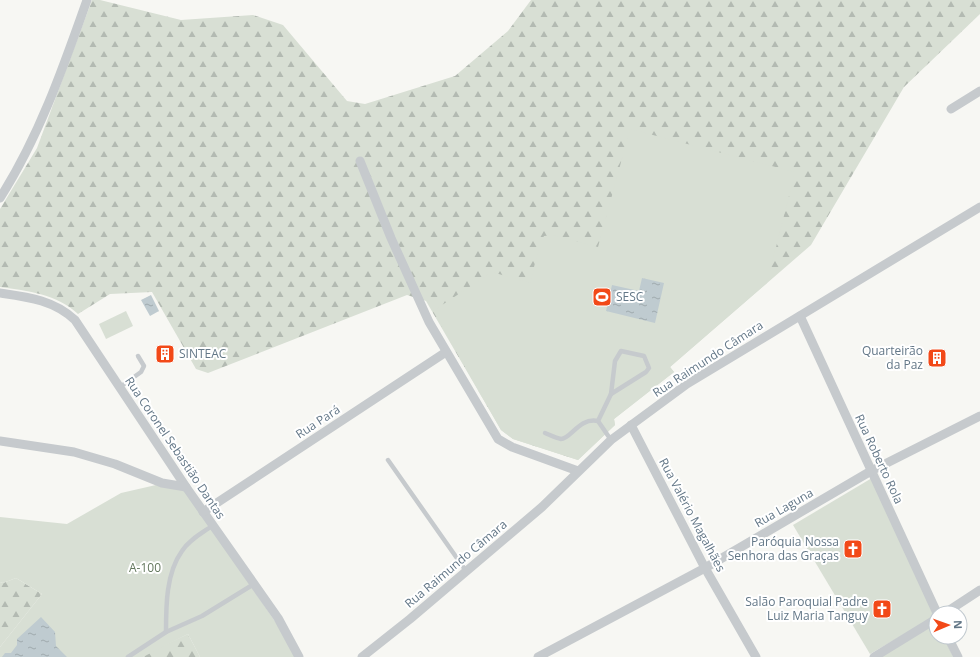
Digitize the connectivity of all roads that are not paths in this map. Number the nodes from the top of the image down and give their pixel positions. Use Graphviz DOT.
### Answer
graph roads {
  1 [pos="87,0"];
  2 [pos="980,91"];
  3 [pos="951,109"];
  4 [pos="360,161"];
  5 [pos="0,198"];
  6 [pos="980,207"];
  7 [pos="0,293"];
  8 [pos="800,316"];
  9 [pos="446,352"];
  10 [pos="138,356"];
  11 [pos="120,387"];
  12 [pos="611,394"];
  13 [pos="980,416"];
  14 [pos="598,421"];
  15 [pos="631,425"];
  16 [pos="545,433"];
  17 [pos="0,440"];
  18 [pos="611,440"];
  19 [pos="388,460"];
  20 [pos="578,471"];
  21 [pos="871,471"];
  22 [pos="186,488"];
  23 [pos="203,512"];
  24 [pos="212,526"];
  25 [pos="705,568"];
  26 [pos="466,571"];
  27 [pos="254,584"];
  28 [pos="980,590"];
  29 [pos="933,605"];
  30 [pos="957,605"];
  31 [pos="928,624"];
  32 [pos="166,632"];
  33 [pos="952,645"];
  34 [pos="128,657"];
  35 [pos="299,657"];
  36 [pos="362,657"];
  37 [pos="538,657"];
  38 [pos="756,657"];
  39 [pos="874,657"];
  40 [pos="958,657"];
  1 -- 5 [label="street"];
  2 -- 3 [label="street"];
  4 -- 9 [label="street"];
  6 -- 8 [label="street, Rua Raimundo Câmara"];
  7 -- 11 [label="street, Rua Coronel Sebastião Dantas"];
  8 -- 15 [label="street, Rua Raimundo Câmara"];
  8 -- 21 [label="street, Rua Roberto Rola"];
  9 -- 20 [label="street"];
  9 -- 23 [label="street, Rua Pará"];
  10 -- 11 [label="lane"];
  11 -- 22 [label="street, Rua Coronel Sebastião Dantas"];
  12 -- 12 [label="lane"];
  12 -- 14 [label="lane"];
  13 -- 21 [label="street, Rua Laguna"];
  14 -- 16 [label="lane"];
  14 -- 18 [label="lane"];
  15 -- 18 [label="street, Rua Raimundo Câmara"];
  15 -- 25 [label="street, Rua Valério Magalhães"];
  17 -- 22 [label="street"];
  18 -- 20 [label="street, Rua Raimundo Câmara"];
  19 -- 26 [label="lane"];
  20 -- 26 [label="street, Rua Raimundo Câmara"];
  21 -- 25 [label="street, Rua Laguna"];
  21 -- 29 [label="street, Rua Roberto Rola"];
  22 -- 23 [label="street, Rua Coronel Sebastião Dantas"];
  23 -- 24 [label="street, Rua Coronel Sebastião Dantas"];
  24 -- 27 [label="street, Rua Coronel Sebastião Dantas"];
  24 -- 32 [label="lane"];
  25 -- 37 [label="street, Rua Laguna"];
  25 -- 38 [label="street, Rua Valério Magalhães"];
  26 -- 36 [label="street, Rua Raimundo Câmara"];
  27 -- 32 [label="lane"];
  27 -- 35 [label="street, Rua Coronel Sebastião Dantas"];
  28 -- 30 [label="street"];
  31 -- 39 [label="street"];
  32 -- 34 [label="lane"];
  33 -- 40 [label="street"];
}
